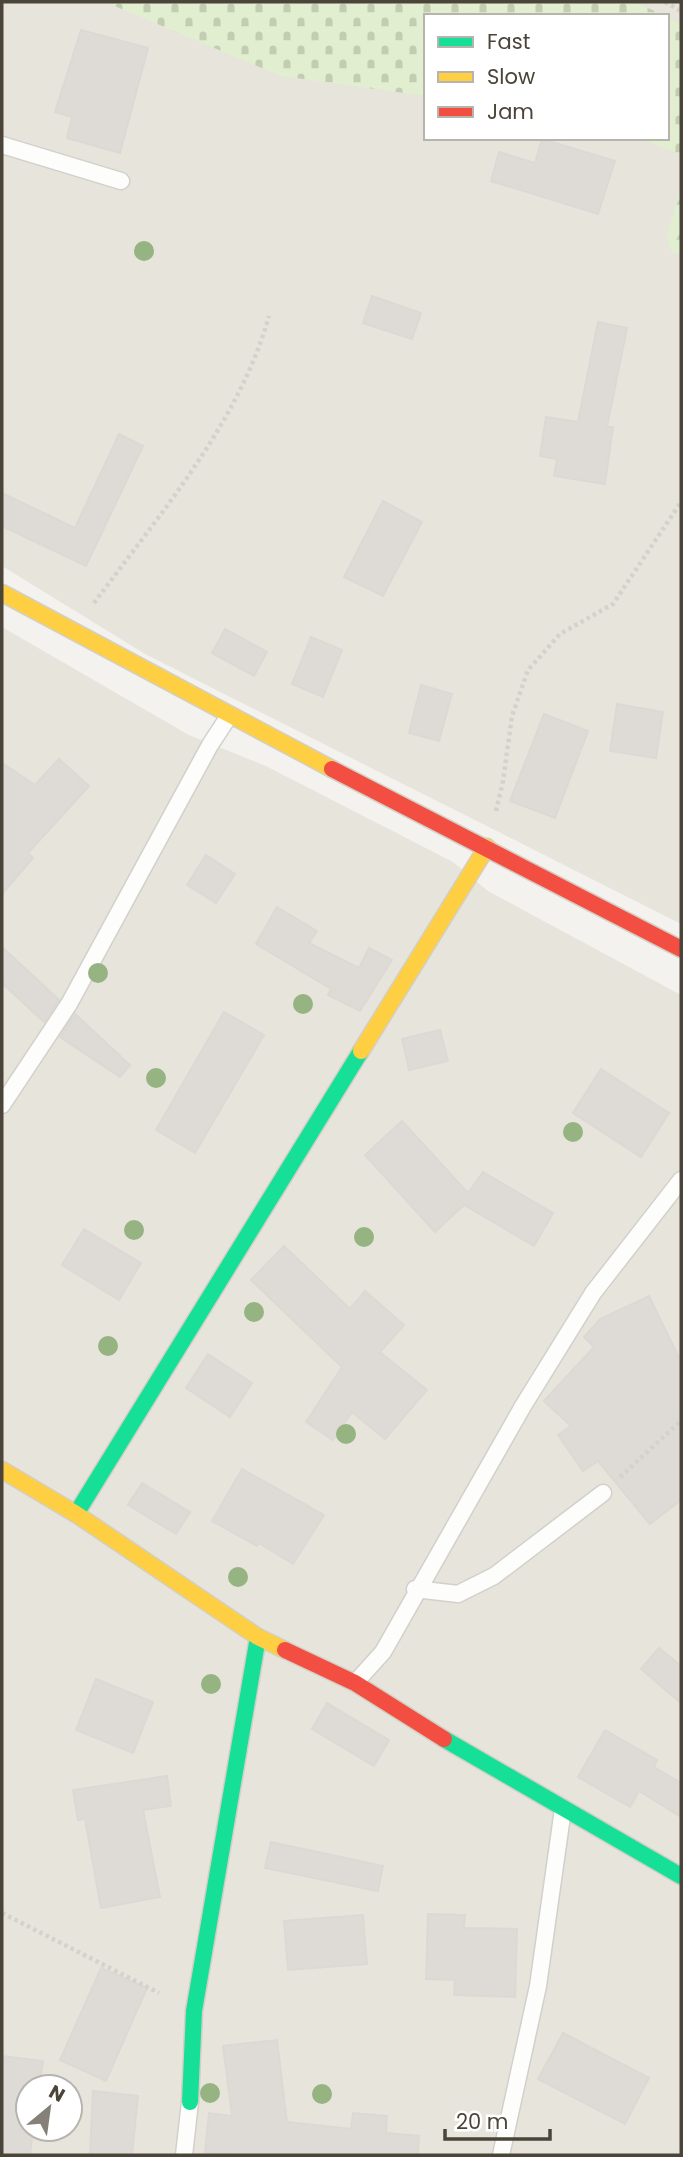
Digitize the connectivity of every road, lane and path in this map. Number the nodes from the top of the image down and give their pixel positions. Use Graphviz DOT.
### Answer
graph roads {
  1 [pos="665,2"];
  2 [pos="681,10"];
  3 [pos="2,145"];
  4 [pos="121,181"];
  5 [pos="268,316"];
  6 [pos="681,502"];
  7 [pos="2,593"];
  8 [pos="74,632"];
  9 [pos="229,716"];
  10 [pos="486,847"];
  11 [pos="681,949"];
  12 [pos="2,1105"];
  13 [pos="681,1180"];
  14 [pos="681,1421"];
  15 [pos="2,1470"];
  16 [pos="603,1493"];
  17 [pos="76,1514"];
  18 [pos="415,1589"];
  19 [pos="258,1637"];
  20 [pos="355,1683"];
  21 [pos="563,1809"];
  22 [pos="681,1876"];
  23 [pos="2,1913"];
  24 [pos="194,2011"];
  25 [pos="190,2102"];
  26 [pos="184,2155"];
  27 [pos="501,2155"];
  1 -- 2 [label="path"];
  3 -- 4 [label="lane"];
  5 -- 8 [label="path"];
  6 -- 10 [label="path"];
  7 -- 8 [label="street"];
  8 -- 9 [label="street"];
  9 -- 10 [label="street"];
  9 -- 12 [label="lane"];
  10 -- 11 [label="street"];
  10 -- 17 [label="street"];
  13 -- 18 [label="lane"];
  14 -- 16 [label="path"];
  15 -- 17 [label="street"];
  16 -- 18 [label="lane"];
  17 -- 19 [label="street"];
  18 -- 20 [label="lane"];
  19 -- 20 [label="street"];
  19 -- 24 [label="street"];
  20 -- 21 [label="street"];
  21 -- 22 [label="street"];
  21 -- 27 [label="lane"];
  23 -- 24 [label="path"];
  24 -- 25 [label="street"];
  25 -- 26 [label="lane"];
}
